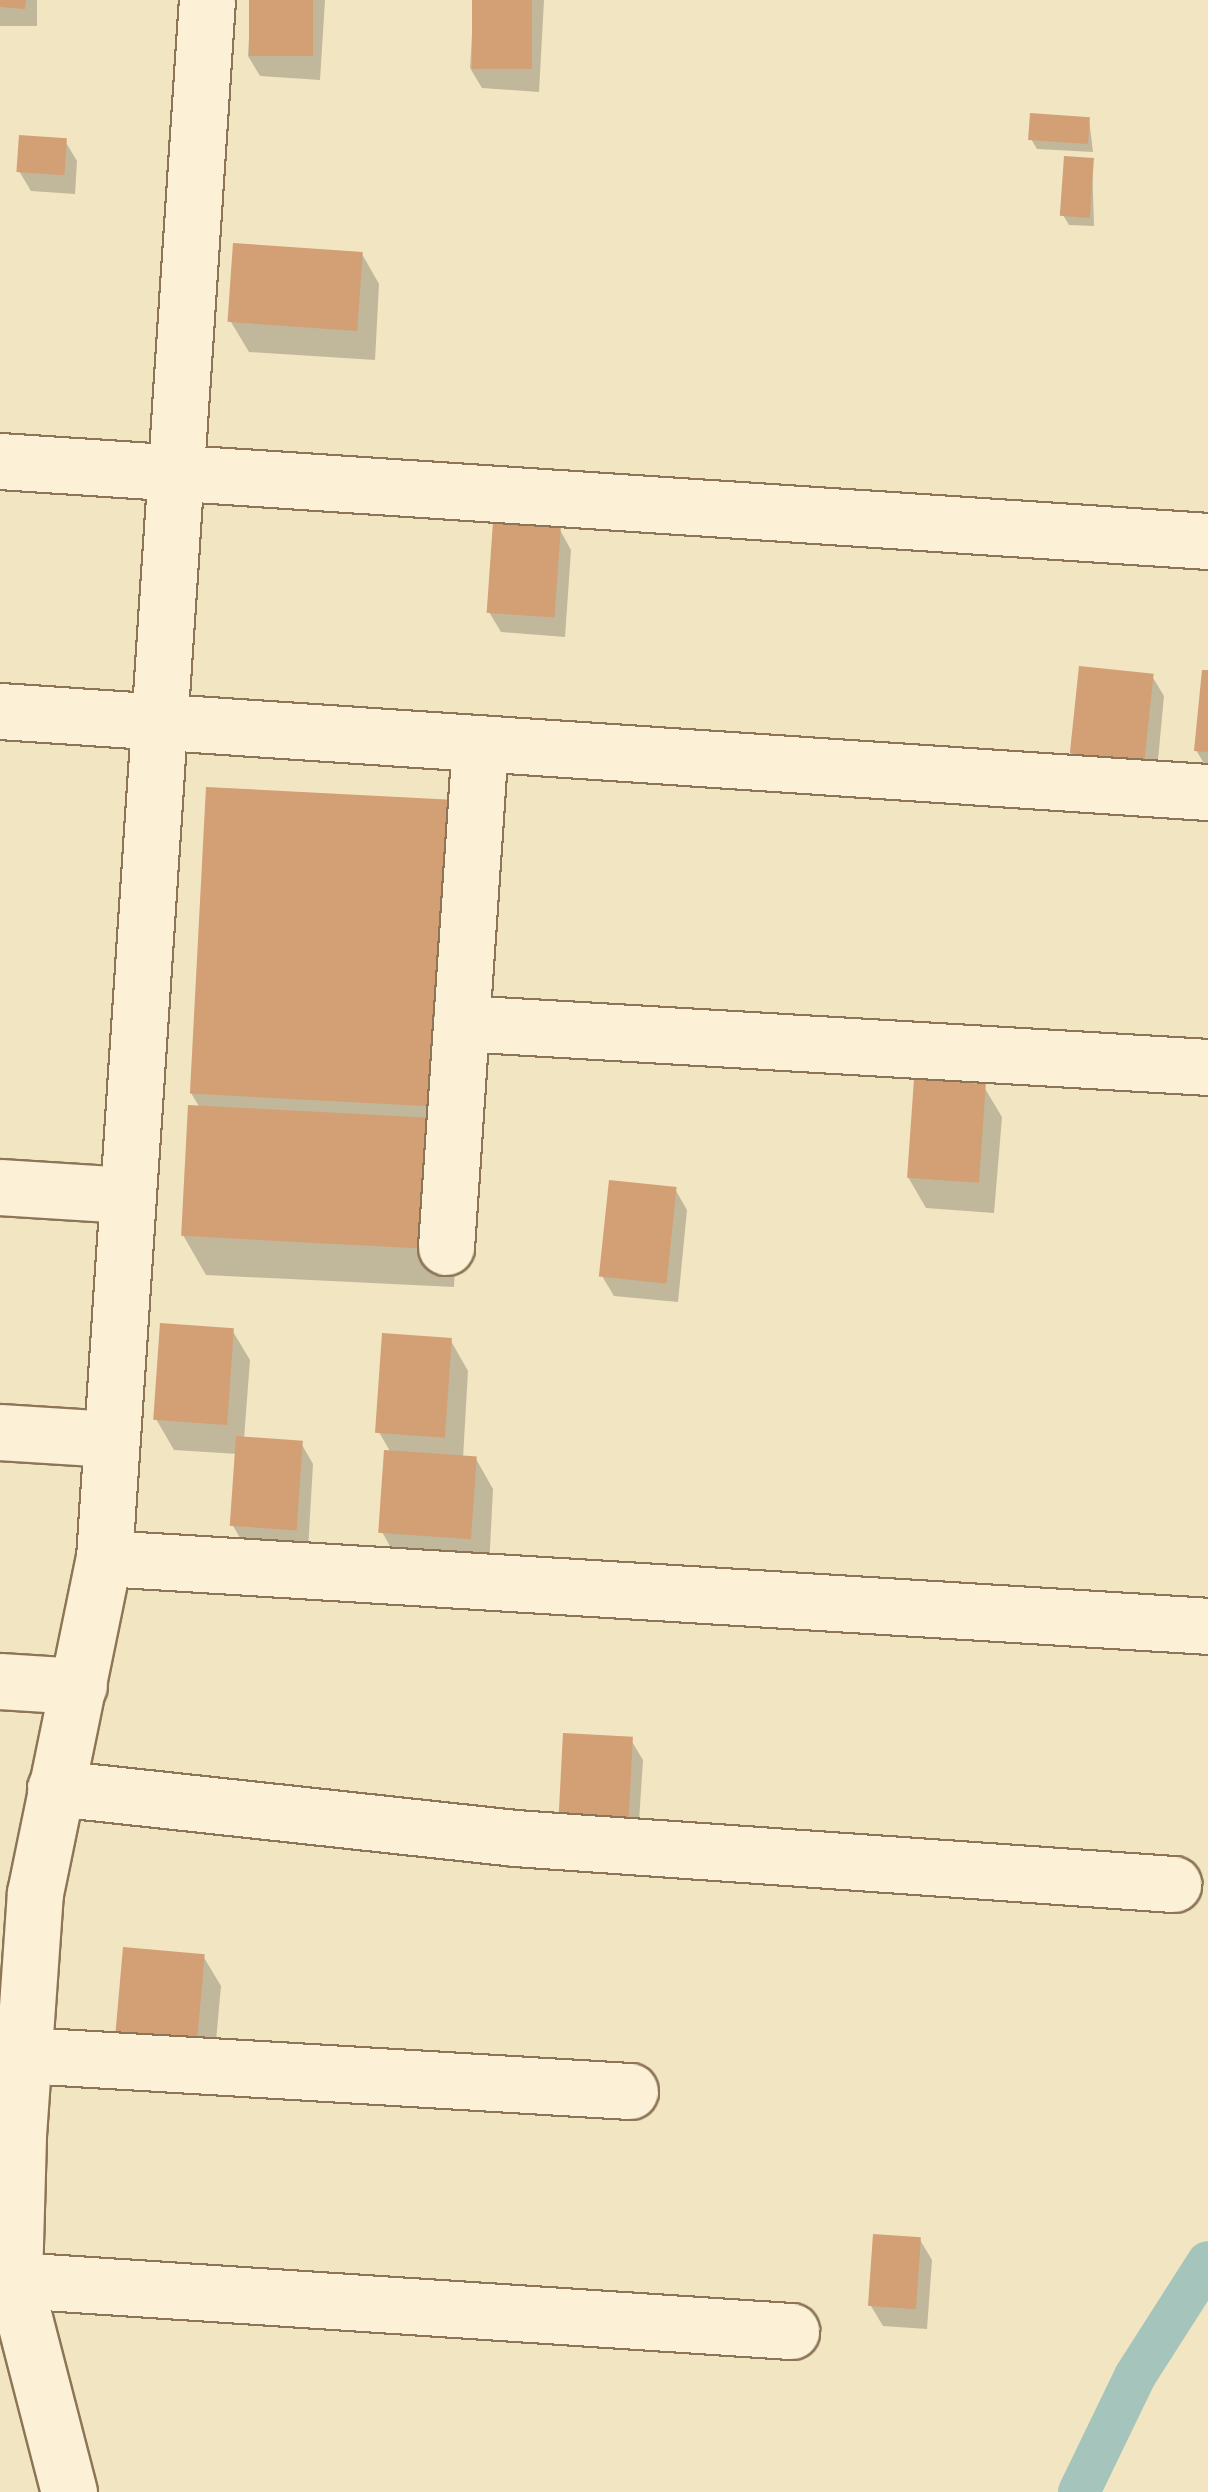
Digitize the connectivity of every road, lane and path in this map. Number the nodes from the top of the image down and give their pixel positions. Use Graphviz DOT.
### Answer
graph roads {
  1 [pos="207,0"];
  2 [pos="0,461"];
  3 [pos="174,472"];
  4 [pos="1208,541"];
  5 [pos="0,711"];
  6 [pos="159,722"];
  7 [pos="480,743"];
  8 [pos="1208,792"];
  9 [pos="461,1023"];
  10 [pos="1208,1068"];
  11 [pos="0,1187"];
  12 [pos="127,1195"];
  13 [pos="446,1248"];
  14 [pos="0,1432"];
  15 [pos="110,1439"];
  16 [pos="104,1558"];
  17 [pos="1208,1626"];
  18 [pos="0,1681"];
  19 [pos="80,1686"];
  20 [pos="55,1788"];
  21 [pos="1172,1884"];
  22 [pos="17,1892"];
  23 [pos="24,2055"];
  24 [pos="630,2091"];
  25 [pos="9,2135"];
  26 [pos="14,2280"];
  27 [pos="792,2331"];
  28 [pos="69,2492"];
  1 -- 3 [label="street"];
  2 -- 3 [label="street"];
  3 -- 4 [label="street"];
  3 -- 6 [label="street"];
  5 -- 6 [label="street"];
  6 -- 7 [label="street"];
  6 -- 12 [label="street"];
  7 -- 8 [label="street"];
  7 -- 9 [label="street"];
  9 -- 10 [label="street"];
  9 -- 13 [label="street"];
  11 -- 12 [label="street"];
  12 -- 15 [label="street"];
  14 -- 15 [label="street"];
  15 -- 16 [label="street"];
  16 -- 17 [label="street"];
  16 -- 19 [label="street"];
  18 -- 19 [label="street"];
  19 -- 20 [label="street"];
  20 -- 21 [label="street"];
  20 -- 22 [label="street"];
  22 -- 23 [label="street"];
  23 -- 24 [label="street"];
  23 -- 25 [label="street"];
  25 -- 26 [label="street"];
  26 -- 27 [label="street"];
  26 -- 28 [label="street"];
}
